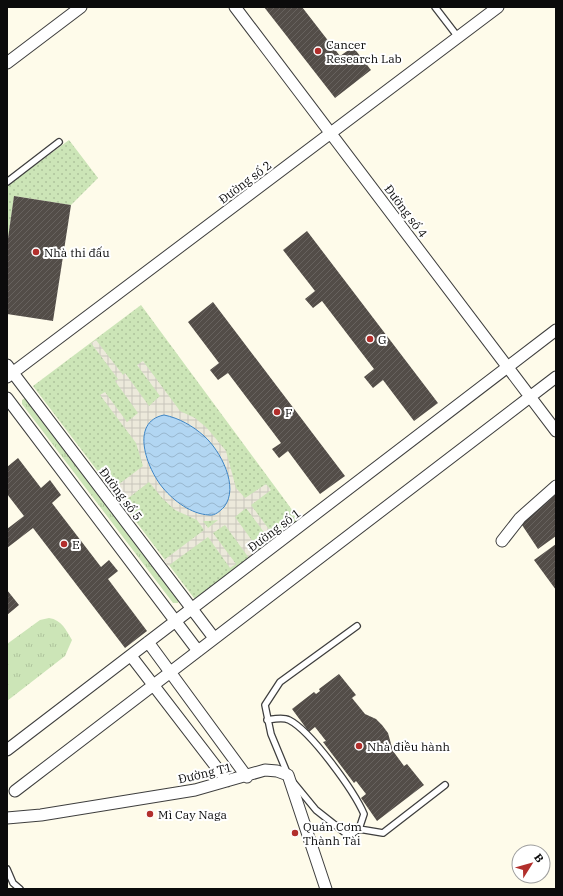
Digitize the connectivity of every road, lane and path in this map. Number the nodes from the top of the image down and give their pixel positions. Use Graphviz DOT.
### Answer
graph roads {
  1 [pos="80,7"];
  2 [pos="235,7"];
  3 [pos="435,7"];
  4 [pos="498,7"];
  5 [pos="458,37"];
  6 [pos="7,63"];
  7 [pos="330,133"];
  8 [pos="59,142"];
  9 [pos="7,182"];
  10 [pos="556,330"];
  11 [pos="508,367"];
  12 [pos="9,372"];
  13 [pos="556,377"];
  14 [pos="530,397"];
  15 [pos="7,398"];
  16 [pos="556,432"];
  17 [pos="556,486"];
  18 [pos="502,541"];
  19 [pos="192,609"];
  20 [pos="175,622"];
  21 [pos="356,626"];
  22 [pos="214,638"];
  23 [pos="148,642"];
  24 [pos="198,651"];
  25 [pos="131,656"];
  26 [pos="170,672"];
  27 [pos="153,685"];
  28 [pos="267,720"];
  29 [pos="7,750"];
  30 [pos="288,775"];
  31 [pos="247,777"];
  32 [pos="227,781"];
  33 [pos="445,785"];
  34 [pos="15,791"];
  35 [pos="7,818"];
  36 [pos="359,829"];
  37 [pos="7,869"];
  38 [pos="20,889"];
  39 [pos="326,889"];
  1 -- 6 [label="street"];
  2 -- 7 [label="street, Đường số 4"];
  3 -- 5 [label="lane"];
  4 -- 5 [label="street, Đường số 2"];
  5 -- 7 [label="street, Đường số 2"];
  7 -- 11 [label="street, Đường số 4"];
  7 -- 12 [label="street, Đường số 2"];
  8 -- 9 [label="lane"];
  10 -- 11 [label="street, Đường số 1"];
  11 -- 14 [label="street, Đường số 4"];
  11 -- 19 [label="street, Đường số 1"];
  12 -- 19 [label="street, Đường số 5"];
  13 -- 14 [label="street"];
  14 -- 16 [label="street, Đường số 4"];
  14 -- 22 [label="street"];
  15 -- 20 [label="street"];
  17 -- 18 [label="street"];
  19 -- 20 [label="street, Đường số 1"];
  19 -- 22 [label="street, Đường số 5"];
  20 -- 23 [label="street, Đường số 1"];
  20 -- 24 [label="street"];
  21 -- 28 [label="lane"];
  22 -- 24 [label="street"];
  23 -- 25 [label="street, Đường số 1"];
  23 -- 26 [label="street"];
  24 -- 26 [label="street"];
  25 -- 27 [label="street"];
  25 -- 29 [label="street, Đường số 1"];
  26 -- 27 [label="street"];
  26 -- 31 [label="street"];
  27 -- 32 [label="street"];
  27 -- 34 [label="street"];
  28 -- 30 [label="lane"];
  28 -- 36 [label="lane"];
  30 -- 31 [label="street, Đường T1"];
  30 -- 36 [label="lane"];
  30 -- 39 [label="street"];
  31 -- 32 [label="street, Đường T1"];
  32 -- 35 [label="street, Đường T1"];
  33 -- 36 [label="lane"];
  37 -- 38 [label="lane"];
}
